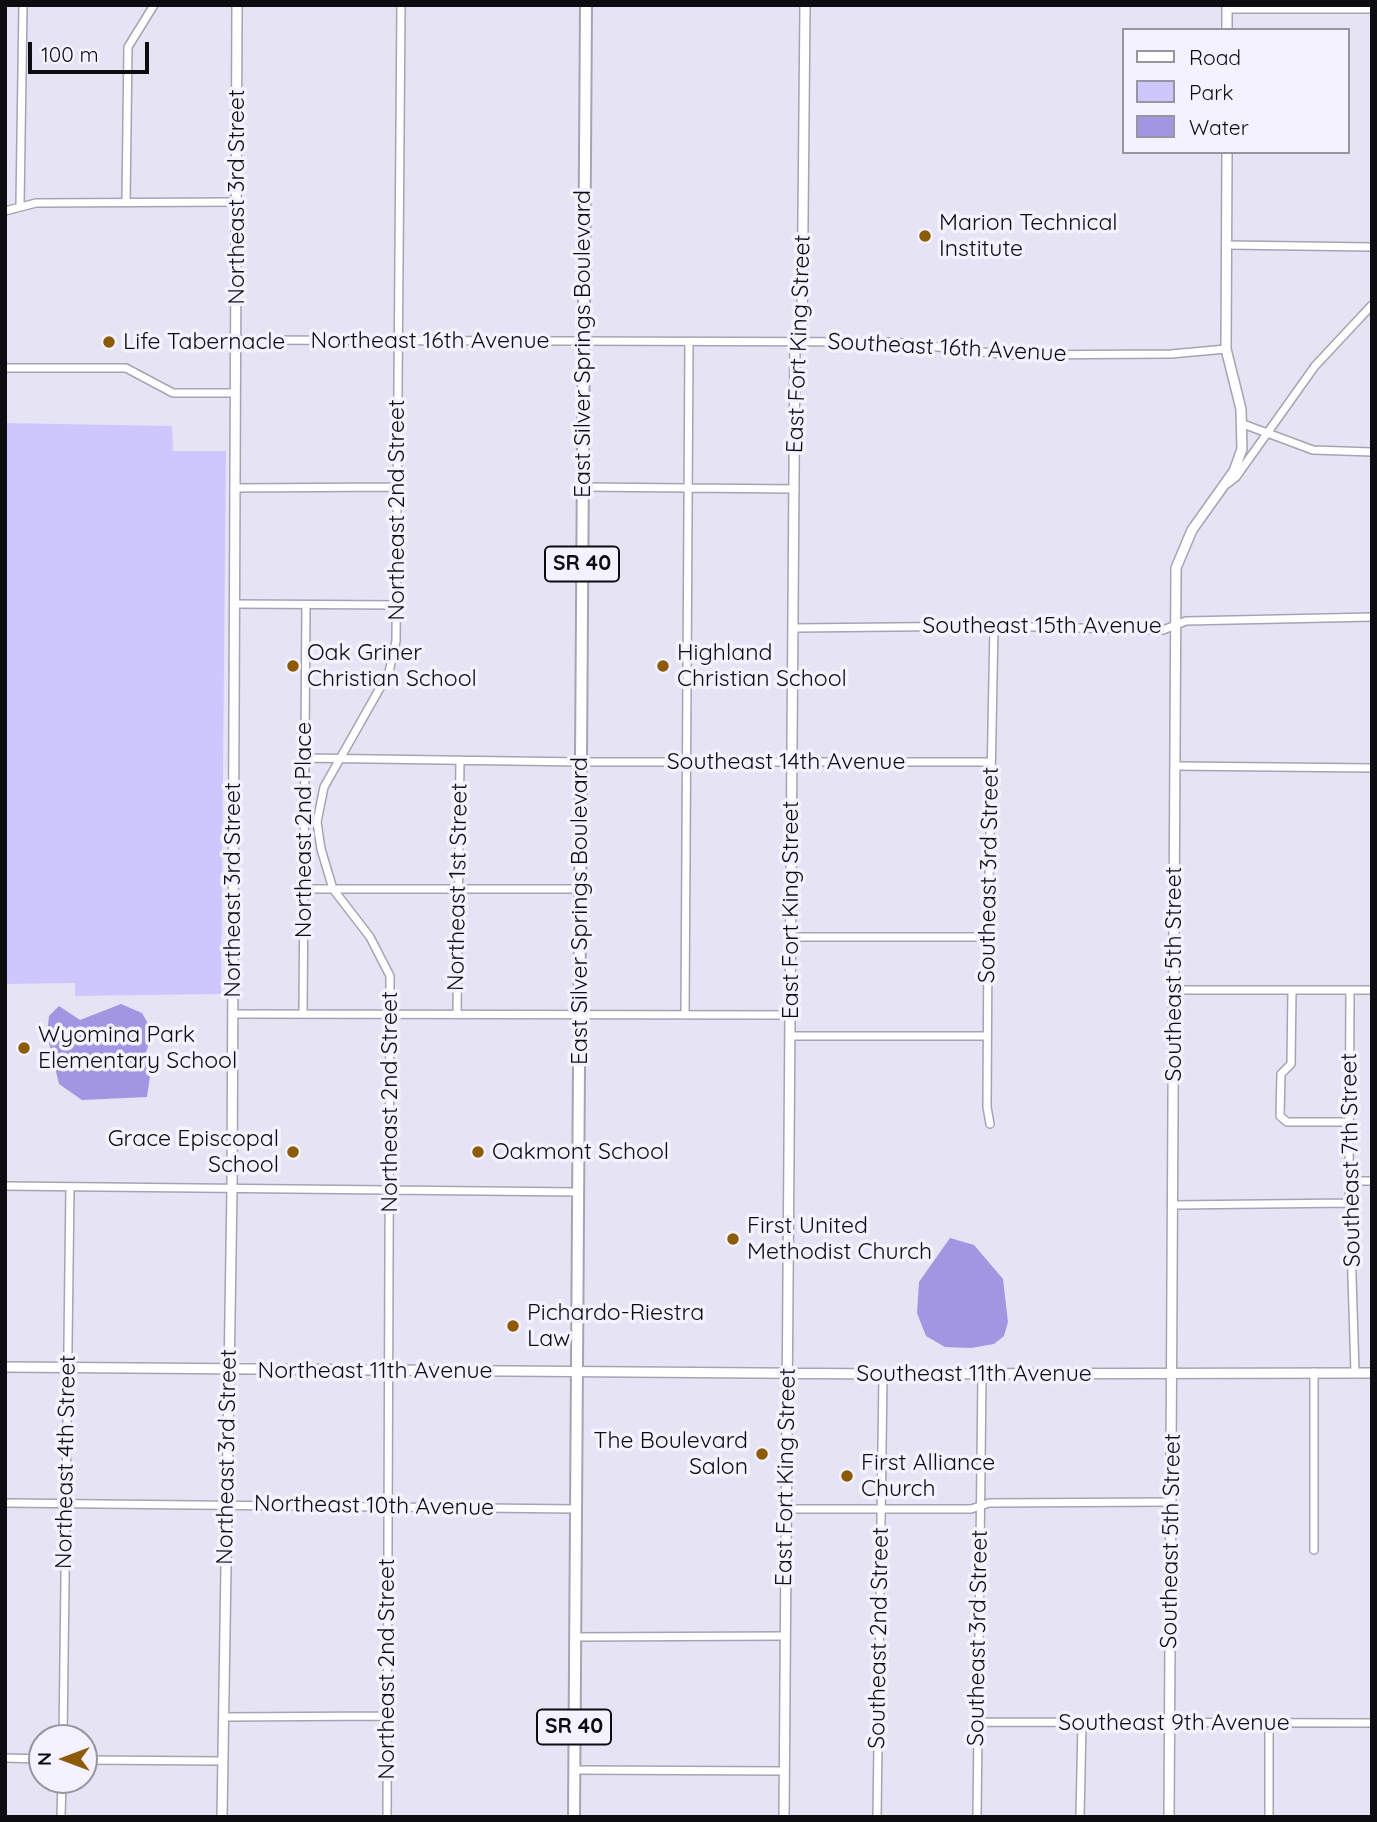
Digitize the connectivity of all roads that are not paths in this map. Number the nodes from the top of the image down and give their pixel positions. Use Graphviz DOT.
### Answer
graph roads {
  1 [pos="23,5"];
  2 [pos="154,5"];
  3 [pos="236,5"];
  4 [pos="401,5"];
  5 [pos="586,5"];
  6 [pos="805,5"];
  7 [pos="1227,7"];
  8 [pos="1295,7"];
  9 [pos="1372,8"];
  10 [pos="1227,28"];
  11 [pos="1227,154"];
  12 [pos="126,202"];
  13 [pos="237,202"];
  14 [pos="20,205"];
  15 [pos="5,211"];
  16 [pos="1227,245"];
  17 [pos="1372,247"];
  18 [pos="1372,305"];
  19 [pos="236,340"];
  20 [pos="399,341"];
  21 [pos="583,342"];
  22 [pos="689,342"];
  23 [pos="795,342"];
  24 [pos="1226,349"];
  25 [pos="7,368"];
  26 [pos="235,393"];
  27 [pos="1243,424"];
  28 [pos="1267,432"];
  29 [pos="1372,452"];
  30 [pos="1224,486"];
  31 [pos="396,487"];
  32 [pos="582,487"];
  33 [pos="234,488"];
  34 [pos="689,489"];
  35 [pos="795,489"];
  36 [pos="234,604"];
  37 [pos="306,605"];
  38 [pos="398,605"];
  39 [pos="1372,617"];
  40 [pos="1177,623"];
  41 [pos="993,625"];
  42 [pos="795,628"];
  43 [pos="339,757"];
  44 [pos="304,758"];
  45 [pos="460,760"];
  46 [pos="792,761"];
  47 [pos="580,762"];
  48 [pos="688,762"];
  49 [pos="991,762"];
  50 [pos="1175,765"];
  51 [pos="1372,768"];
  52 [pos="303,826"];
  53 [pos="317,826"];
  54 [pos="457,888"];
  55 [pos="302,889"];
  56 [pos="334,889"];
  57 [pos="580,889"];
  58 [pos="791,937"];
  59 [pos="988,937"];
  60 [pos="1174,990"];
  61 [pos="1292,990"];
  62 [pos="1350,990"];
  63 [pos="1372,990"];
  64 [pos="232,1014"];
  65 [pos="303,1014"];
  66 [pos="390,1014"];
  67 [pos="457,1014"];
  68 [pos="791,1015"];
  69 [pos="579,1016"];
  70 [pos="685,1016"];
  71 [pos="790,1036"];
  72 [pos="987,1036"];
  73 [pos="1349,1122"];
  74 [pos="990,1124"];
  75 [pos="1349,1181"];
  76 [pos="1372,1181"];
  77 [pos="5,1186"];
  78 [pos="70,1187"];
  79 [pos="232,1189"];
  80 [pos="390,1189"];
  81 [pos="578,1192"];
  82 [pos="1350,1203"];
  83 [pos="1174,1205"];
  84 [pos="5,1367"];
  85 [pos="67,1367"];
  86 [pos="390,1370"];
  87 [pos="228,1371"];
  88 [pos="576,1373"];
  89 [pos="787,1373"];
  90 [pos="1172,1373"];
  91 [pos="1314,1373"];
  92 [pos="1355,1373"];
  93 [pos="1372,1373"];
  94 [pos="883,1374"];
  95 [pos="982,1375"];
  96 [pos="1172,1502"];
  97 [pos="5,1503"];
  98 [pos="66,1504"];
  99 [pos="226,1505"];
  100 [pos="388,1505"];
  101 [pos="980,1505"];
  102 [pos="881,1507"];
  103 [pos="576,1509"];
  104 [pos="786,1509"];
  105 [pos="1314,1550"];
  106 [pos="784,1636"];
  107 [pos="575,1637"];
  108 [pos="387,1716"];
  109 [pos="224,1717"];
  110 [pos="977,1722"];
  111 [pos="1082,1723"];
  112 [pos="1169,1723"];
  113 [pos="1269,1723"];
  114 [pos="1372,1723"];
  115 [pos="62,1724"];
  116 [pos="5,1758"];
  117 [pos="28,1759"];
  118 [pos="98,1760"];
  119 [pos="223,1762"];
  120 [pos="574,1770"];
  121 [pos="784,1771"];
  122 [pos="62,1794"];
  123 [pos="61,1817"];
  124 [pos="222,1817"];
  125 [pos="387,1817"];
  126 [pos="574,1817"];
  127 [pos="784,1817"];
  128 [pos="877,1817"];
  129 [pos="977,1817"];
  130 [pos="1080,1817"];
  131 [pos="1169,1817"];
  132 [pos="1269,1817"];
  1 -- 14 [label="street"];
  2 -- 12 [label="street"];
  3 -- 13 [label="street, Northeast 3rd Street"];
  4 -- 20 [label="street, Northeast 2nd Street"];
  5 -- 21 [label="main road, East Silver Springs Boulevard / SR 40"];
  6 -- 23 [label="street, East Fort King Street"];
  7 -- 8 [label="street"];
  7 -- 10 [label="street"];
  8 -- 9 [label="street"];
  11 -- 16 [label="street, Southeast 5th Street"];
  12 -- 13 [label="street"];
  12 -- 14 [label="street"];
  13 -- 19 [label="street, Northeast 3rd Street"];
  14 -- 15 [label="street"];
  16 -- 17 [label="street"];
  16 -- 24 [label="street, Southeast 5th Street"];
  18 -- 28 [label="street"];
  19 -- 20 [label="street, Northeast 16th Avenue"];
  19 -- 26 [label="street, Northeast 3rd Street"];
  20 -- 21 [label="street, Northeast 16th Avenue"];
  20 -- 31 [label="street, Northeast 2nd Street"];
  21 -- 22 [label="street, Southeast 16th Avenue"];
  21 -- 32 [label="main road, East Silver Springs Boulevard / SR 40"];
  22 -- 23 [label="street, Southeast 16th Avenue"];
  22 -- 34 [label="street"];
  23 -- 24 [label="street, Southeast 16th Avenue"];
  23 -- 35 [label="street, East Fort King Street"];
  24 -- 27 [label="street, Southeast 5th Street"];
  25 -- 26 [label="street"];
  26 -- 33 [label="street, Northeast 3rd Street"];
  27 -- 28 [label="street"];
  27 -- 30 [label="street, Southeast 5th Street"];
  28 -- 29 [label="street"];
  28 -- 30 [label="street"];
  30 -- 40 [label="street, Southeast 5th Street"];
  31 -- 33 [label="street"];
  31 -- 38 [label="street, Northeast 2nd Street"];
  32 -- 34 [label="street"];
  32 -- 47 [label="main road, East Silver Springs Boulevard / SR 40"];
  33 -- 36 [label="street, Northeast 3rd Street"];
  34 -- 35 [label="street"];
  34 -- 48 [label="street"];
  35 -- 42 [label="street, East Fort King Street"];
  36 -- 37 [label="street"];
  36 -- 64 [label="street, Northeast 3rd Street"];
  37 -- 38 [label="street"];
  37 -- 44 [label="street, Northeast 2nd Place"];
  38 -- 43 [label="street, Northeast 2nd Street"];
  39 -- 40 [label="street, Southeast 15th Avenue"];
  40 -- 41 [label="street, Southeast 15th Avenue"];
  40 -- 50 [label="street, Southeast 5th Street"];
  41 -- 42 [label="street, Southeast 15th Avenue"];
  41 -- 49 [label="street, Southeast 3rd Street"];
  42 -- 46 [label="street, East Fort King Street"];
  43 -- 44 [label="street, Southeast 14th Avenue"];
  43 -- 45 [label="street, Southeast 14th Avenue"];
  43 -- 53 [label="street, Northeast 2nd Street"];
  44 -- 52 [label="street, Northeast 2nd Place"];
  45 -- 47 [label="street, Southeast 14th Avenue"];
  45 -- 54 [label="street, Northeast 1st Street"];
  46 -- 48 [label="street, Southeast 14th Avenue"];
  46 -- 49 [label="street, Southeast 14th Avenue"];
  46 -- 58 [label="street, East Fort King Street"];
  47 -- 48 [label="street, Southeast 14th Avenue"];
  47 -- 57 [label="main road, East Silver Springs Boulevard / SR 40"];
  48 -- 70 [label="street"];
  49 -- 59 [label="street, Southeast 3rd Street"];
  50 -- 51 [label="street"];
  50 -- 60 [label="street, Southeast 5th Street"];
  52 -- 53 [label="street"];
  52 -- 55 [label="street, Northeast 2nd Place"];
  53 -- 56 [label="street, Northeast 2nd Street"];
  54 -- 56 [label="street"];
  54 -- 57 [label="street"];
  54 -- 67 [label="street, Northeast 1st Street"];
  55 -- 56 [label="street"];
  55 -- 65 [label="street, Northeast 2nd Place"];
  56 -- 66 [label="street, Northeast 2nd Street"];
  57 -- 69 [label="main road, East Silver Springs Boulevard / SR 40"];
  58 -- 59 [label="street"];
  58 -- 68 [label="street, East Fort King Street"];
  59 -- 72 [label="street, Southeast 3rd Street"];
  60 -- 61 [label="street"];
  60 -- 83 [label="street, Southeast 5th Street"];
  61 -- 62 [label="street"];
  61 -- 73 [label="street"];
  62 -- 63 [label="street"];
  62 -- 73 [label="street, Southeast 7th Street"];
  64 -- 65 [label="street"];
  64 -- 79 [label="street, Northeast 3rd Street"];
  65 -- 66 [label="street"];
  66 -- 67 [label="street"];
  66 -- 80 [label="street, Northeast 2nd Street"];
  67 -- 69 [label="street"];
  68 -- 70 [label="street"];
  68 -- 71 [label="street, East Fort King Street"];
  69 -- 70 [label="street"];
  69 -- 81 [label="main road, East Silver Springs Boulevard / SR 40"];
  71 -- 72 [label="street"];
  71 -- 89 [label="street, East Fort King Street"];
  72 -- 74 [label="street, Southeast 3rd Street"];
  73 -- 75 [label="street, Southeast 7th Street"];
  75 -- 76 [label="street"];
  75 -- 82 [label="street, Southeast 7th Street"];
  77 -- 78 [label="street"];
  78 -- 79 [label="street"];
  78 -- 85 [label="street, Northeast 4th Street"];
  79 -- 80 [label="street"];
  79 -- 87 [label="street, Northeast 3rd Street"];
  80 -- 81 [label="street"];
  80 -- 86 [label="street, Northeast 2nd Street"];
  81 -- 88 [label="main road, East Silver Springs Boulevard / SR 40"];
  82 -- 83 [label="street"];
  82 -- 92 [label="street, Southeast 7th Street"];
  83 -- 90 [label="street, Southeast 5th Street"];
  84 -- 85 [label="street, Northeast 11th Avenue"];
  85 -- 87 [label="street, Northeast 11th Avenue"];
  85 -- 98 [label="street, Northeast 4th Street"];
  86 -- 87 [label="street, Northeast 11th Avenue"];
  86 -- 88 [label="street, Northeast 11th Avenue"];
  86 -- 100 [label="street, Northeast 2nd Street"];
  87 -- 99 [label="street, Northeast 3rd Street"];
  88 -- 89 [label="street, Southeast 11th Avenue"];
  88 -- 103 [label="main road, East Silver Springs Boulevard / SR 40"];
  89 -- 94 [label="street, Southeast 11th Avenue"];
  89 -- 104 [label="street, East Fort King Street"];
  90 -- 91 [label="street, Southeast 11th Avenue"];
  90 -- 95 [label="street, Southeast 11th Avenue"];
  90 -- 96 [label="street, Southeast 5th Street"];
  91 -- 92 [label="street, Southeast 11th Avenue"];
  91 -- 105 [label="street"];
  92 -- 93 [label="street, Southeast 11th Avenue"];
  94 -- 95 [label="street, Southeast 11th Avenue"];
  94 -- 102 [label="street, Southeast 2nd Street"];
  95 -- 101 [label="street, Southeast 3rd Street"];
  96 -- 101 [label="street"];
  96 -- 112 [label="street, Southeast 5th Street"];
  97 -- 98 [label="street, Northeast 10th Avenue"];
  98 -- 99 [label="street, Northeast 10th Avenue"];
  98 -- 115 [label="street, Northeast 4th Street"];
  99 -- 100 [label="street, Northeast 10th Avenue"];
  99 -- 109 [label="street, Northeast 3rd Street"];
  100 -- 103 [label="street, Northeast 10th Avenue"];
  100 -- 108 [label="street, Northeast 2nd Street"];
  101 -- 102 [label="street"];
  101 -- 110 [label="street, Southeast 3rd Street"];
  102 -- 104 [label="street"];
  102 -- 128 [label="street, Southeast 2nd Street"];
  103 -- 107 [label="main road, East Silver Springs Boulevard / SR 40"];
  104 -- 106 [label="street, East Fort King Street"];
  106 -- 107 [label="street"];
  106 -- 121 [label="street, East Fort King Street"];
  107 -- 120 [label="main road, East Silver Springs Boulevard / SR 40"];
  108 -- 109 [label="street"];
  108 -- 125 [label="street, Northeast 2nd Street"];
  109 -- 119 [label="street, Northeast 3rd Street"];
  110 -- 111 [label="street, Southeast 9th Avenue"];
  110 -- 129 [label="street, Southeast 3rd Street"];
  111 -- 112 [label="street, Southeast 9th Avenue"];
  111 -- 130 [label="street"];
  112 -- 113 [label="street, Southeast 9th Avenue"];
  112 -- 131 [label="street, Southeast 5th Street"];
  113 -- 114 [label="street, Southeast 9th Avenue"];
  113 -- 132 [label="street"];
  116 -- 117 [label="street"];
  118 -- 119 [label="street"];
  119 -- 124 [label="street, Northeast 3rd Street"];
  120 -- 121 [label="street"];
  120 -- 126 [label="main road, East Silver Springs Boulevard / SR 40"];
  121 -- 127 [label="street, East Fort King Street"];
  122 -- 123 [label="street"];
}
